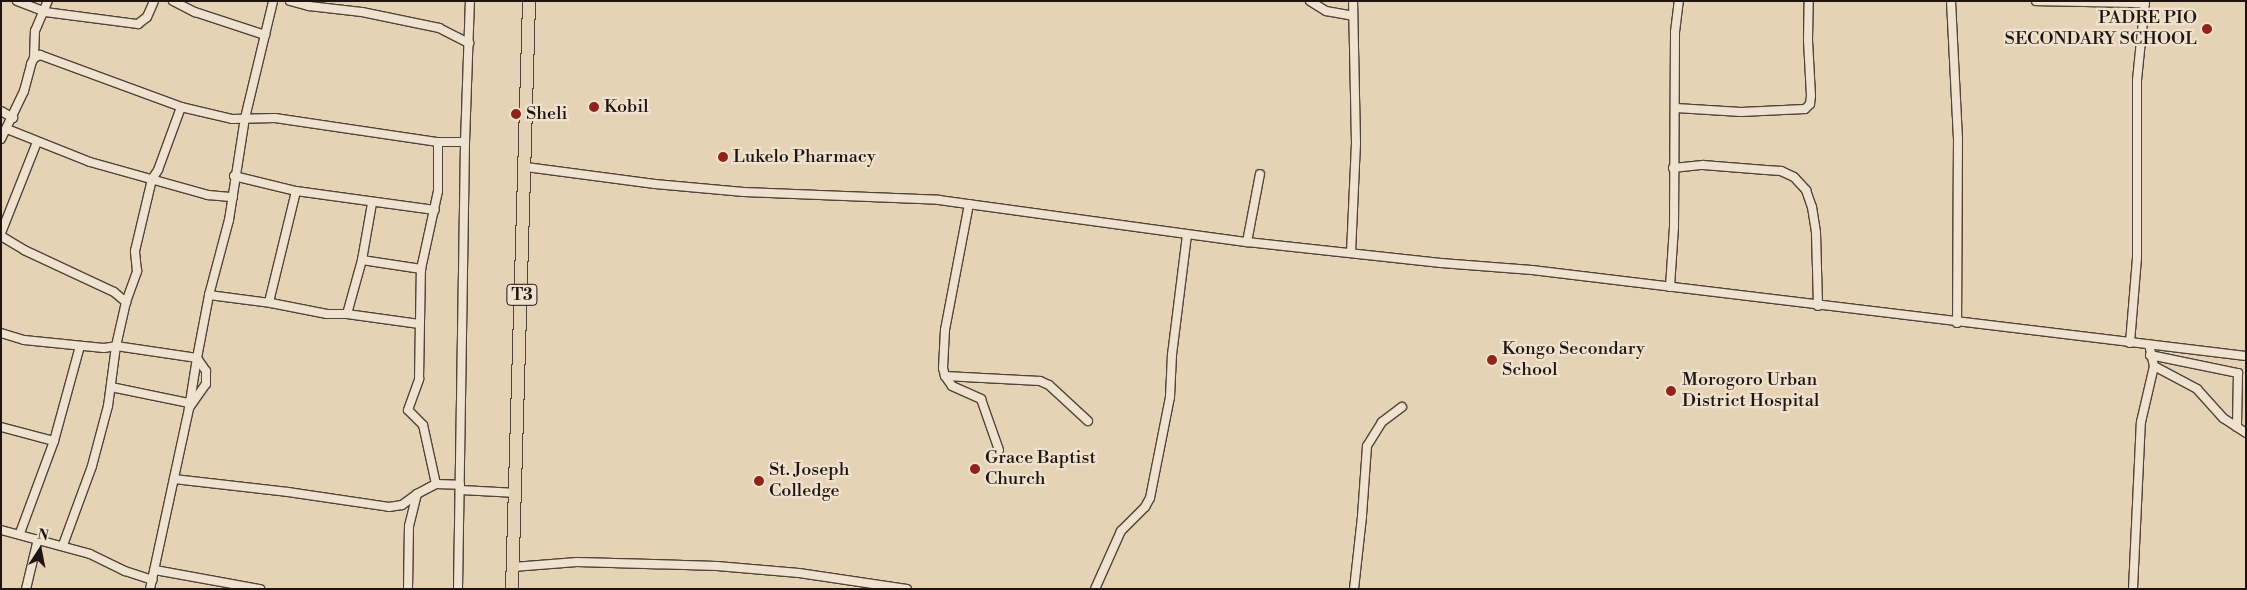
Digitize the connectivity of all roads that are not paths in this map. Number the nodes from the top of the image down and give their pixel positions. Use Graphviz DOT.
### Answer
graph roads {
  1 [pos="17,1"];
  2 [pos="48,1"];
  3 [pos="154,1"];
  4 [pos="173,1"];
  5 [pos="273,1"];
  6 [pos="290,1"];
  7 [pos="470,1"];
  8 [pos="529,1"];
  9 [pos="1310,1"];
  10 [pos="1353,1"];
  11 [pos="1679,1"];
  12 [pos="1809,1"];
  13 [pos="1951,1"];
  14 [pos="2036,1"];
  15 [pos="2145,2"];
  16 [pos="45,12"];
  17 [pos="1353,16"];
  18 [pos="265,35"];
  19 [pos="469,43"];
  20 [pos="34,58"];
  21 [pos="181,107"];
  22 [pos="1676,108"];
  23 [pos="1,111"];
  24 [pos="13,118"];
  25 [pos="245,118"];
  26 [pos="7,129"];
  27 [pos="1,139"];
  28 [pos="37,142"];
  29 [pos="438,142"];
  30 [pos="465,142"];
  31 [pos="526,167"];
  32 [pos="1673,168"];
  33 [pos="1260,174"];
  34 [pos="234,176"];
  35 [pos="152,179"];
  36 [pos="296,191"];
  37 [pos="233,197"];
  38 [pos="372,203"];
  39 [pos="969,204"];
  40 [pos="435,210"];
  41 [pos="1,234"];
  42 [pos="1187,235"];
  43 [pos="1247,242"];
  44 [pos="1351,253"];
  45 [pos="362,260"];
  46 [pos="421,269"];
  47 [pos="1670,286"];
  48 [pos="208,296"];
  49 [pos="126,302"];
  50 [pos="268,302"];
  51 [pos="1818,306"];
  52 [pos="347,314"];
  53 [pos="1957,323"];
  54 [pos="420,324"];
  55 [pos="1,333"];
  56 [pos="2130,343"];
  57 [pos="2149,345"];
  58 [pos="80,346"];
  59 [pos="116,346"];
  60 [pos="2150,355"];
  61 [pos="2246,356"];
  62 [pos="197,358"];
  63 [pos="2154,366"];
  64 [pos="945,376"];
  65 [pos="111,387"];
  66 [pos="189,405"];
  67 [pos="1402,407"];
  68 [pos="1088,421"];
  69 [pos="1,427"];
  70 [pos="2237,428"];
  71 [pos="2246,433"];
  72 [pos="54,441"];
  73 [pos="999,450"];
  74 [pos="174,479"];
  75 [pos="436,484"];
  76 [pos="461,487"];
  77 [pos="517,492"];
  78 [pos="417,494"];
  79 [pos="1,530"];
  80 [pos="20,533"];
  81 [pos="38,539"];
  82 [pos="63,545"];
  83 [pos="513,567"];
  84 [pos="154,570"];
  85 [pos="153,580"];
  86 [pos="26,589"];
  87 [pos="150,589"];
  88 [pos="260,589"];
  89 [pos="408,589"];
  90 [pos="458,589"];
  91 [pos="512,589"];
  92 [pos="907,589"];
  93 [pos="1095,589"];
  94 [pos="1354,589"];
  95 [pos="2133,589"];
  1 -- 16 [label="street"];
  2 -- 16 [label="street"];
  3 -- 16 [label="street"];
  4 -- 18 [label="street"];
  5 -- 18 [label="street"];
  6 -- 19 [label="street"];
  7 -- 19 [label="street"];
  8 -- 31 [label="highway, T3"];
  9 -- 17 [label="street"];
  10 -- 17 [label="street"];
  11 -- 22 [label="street"];
  12 -- 22 [label="street"];
  13 -- 53 [label="street"];
  14 -- 15 [label="street"];
  15 -- 56 [label="street"];
  16 -- 20 [label="street"];
  17 -- 44 [label="street"];
  18 -- 25 [label="street"];
  19 -- 30 [label="street"];
  20 -- 21 [label="street"];
  20 -- 24 [label="street"];
  21 -- 25 [label="street"];
  21 -- 35 [label="street"];
  22 -- 32 [label="street"];
  23 -- 24 [label="street"];
  24 -- 26 [label="street"];
  25 -- 29 [label="street"];
  25 -- 34 [label="street"];
  26 -- 27 [label="street"];
  26 -- 28 [label="street"];
  28 -- 35 [label="street"];
  28 -- 41 [label="street"];
  29 -- 30 [label="street"];
  29 -- 40 [label="street"];
  30 -- 76 [label="street"];
  31 -- 39 [label="street"];
  31 -- 77 [label="highway, T3"];
  32 -- 47 [label="street"];
  32 -- 51 [label="street"];
  33 -- 43 [label="street"];
  34 -- 36 [label="street"];
  34 -- 37 [label="street"];
  35 -- 37 [label="street"];
  35 -- 49 [label="street"];
  36 -- 38 [label="street"];
  36 -- 50 [label="street"];
  37 -- 48 [label="street"];
  38 -- 40 [label="street"];
  38 -- 45 [label="street"];
  39 -- 42 [label="street"];
  39 -- 64 [label="street"];
  40 -- 46 [label="street"];
  41 -- 49 [label="street"];
  42 -- 43 [label="street"];
  42 -- 93 [label="street"];
  43 -- 44 [label="street"];
  44 -- 47 [label="street"];
  45 -- 46 [label="street"];
  45 -- 52 [label="street"];
  46 -- 54 [label="street"];
  47 -- 51 [label="street"];
  48 -- 50 [label="street"];
  48 -- 62 [label="street"];
  49 -- 59 [label="street"];
  50 -- 52 [label="street"];
  51 -- 53 [label="street"];
  52 -- 54 [label="street"];
  53 -- 56 [label="street"];
  54 -- 75 [label="street"];
  55 -- 58 [label="street"];
  56 -- 57 [label="street"];
  57 -- 60 [label="street"];
  57 -- 61 [label="street"];
  58 -- 59 [label="street"];
  58 -- 72 [label="street"];
  59 -- 62 [label="street"];
  59 -- 65 [label="street"];
  60 -- 63 [label="street"];
  60 -- 70 [label="street"];
  62 -- 66 [label="street"];
  62 -- 66 [label="street"];
  63 -- 70 [label="street"];
  63 -- 95 [label="street"];
  64 -- 68 [label="street"];
  64 -- 73 [label="street"];
  65 -- 66 [label="street"];
  65 -- 82 [label="street"];
  66 -- 74 [label="street"];
  67 -- 94 [label="street"];
  69 -- 72 [label="street"];
  70 -- 71 [label="street"];
  72 -- 80 [label="street"];
  74 -- 78 [label="street"];
  74 -- 84 [label="street"];
  75 -- 76 [label="street"];
  75 -- 78 [label="street"];
  76 -- 77 [label="street"];
  76 -- 90 [label="street"];
  77 -- 83 [label="highway, T3"];
  78 -- 89 [label="street"];
  79 -- 80 [label="street"];
  80 -- 81 [label="street"];
  81 -- 82 [label="street"];
  81 -- 86 [label="street"];
  82 -- 85 [label="street"];
  83 -- 91 [label="highway, T3"];
  83 -- 92 [label="street"];
  84 -- 85 [label="street"];
  84 -- 88 [label="street"];
  85 -- 87 [label="street"];
}
